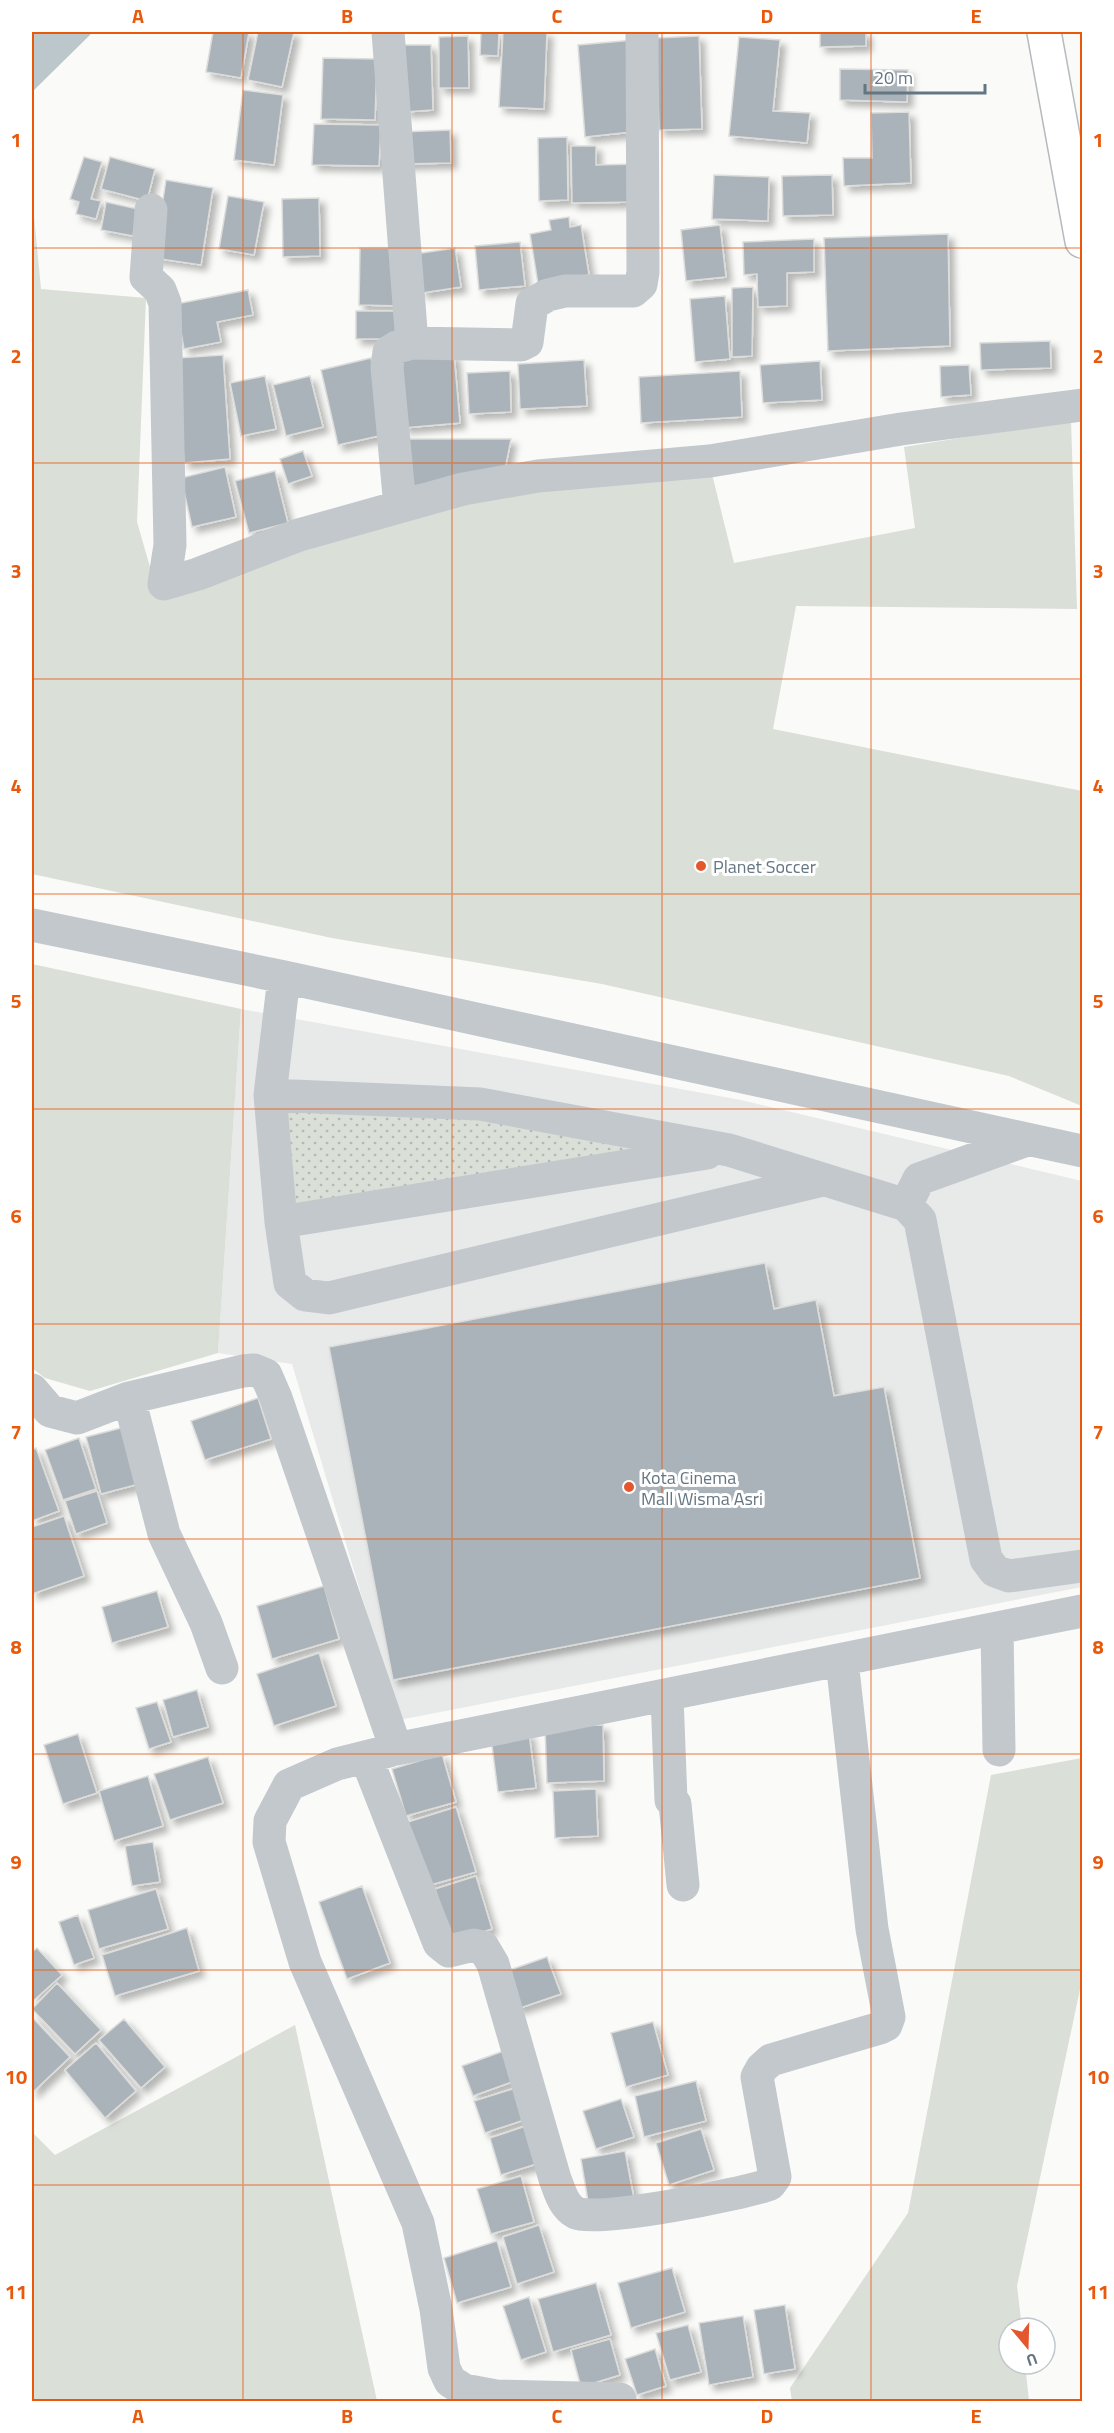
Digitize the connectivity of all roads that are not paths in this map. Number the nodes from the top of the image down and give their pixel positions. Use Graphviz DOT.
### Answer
graph roads {
  1 [pos="388,32"];
  2 [pos="642,32"];
  3 [pos="1044,32"];
  4 [pos="151,210"];
  5 [pos="1083,241"];
  6 [pos="412,344"];
  7 [pos="1083,405"];
  8 [pos="400,506"];
  9 [pos="32,925"];
  10 [pos="284,977"];
  11 [pos="270,1095"];
  12 [pos="1027,1140"];
  13 [pos="729,1150"];
  14 [pos="1083,1151"];
  15 [pos="825,1179"];
  16 [pos="906,1205"];
  17 [pos="281,1222"];
  18 [pos="32,1390"];
  19 [pos="129,1398"];
  20 [pos="1083,1566"];
  21 [pos="1083,1611"];
  22 [pos="997,1629"];
  23 [pos="842,1661"];
  24 [pos="222,1668"];
  25 [pos="667,1696"];
  26 [pos="999,1750"];
  27 [pos="381,1753"];
  28 [pos="683,1885"];
  29 [pos="620,2399"];
  1 -- 6 [label="street"];
  2 -- 6 [label="street"];
  3 -- 5 [label="main road"];
  4 -- 8 [label="street"];
  6 -- 8 [label="street"];
  7 -- 8 [label="street"];
  9 -- 10 [label="street"];
  10 -- 11 [label="street"];
  10 -- 12 [label="street"];
  11 -- 13 [label="street"];
  11 -- 17 [label="street"];
  12 -- 14 [label="street"];
  12 -- 16 [label="street"];
  13 -- 15 [label="street"];
  13 -- 17 [label="street"];
  15 -- 16 [label="street"];
  15 -- 17 [label="street"];
  16 -- 20 [label="street"];
  18 -- 19 [label="street"];
  19 -- 24 [label="street"];
  19 -- 27 [label="street"];
  21 -- 22 [label="street"];
  22 -- 23 [label="street"];
  22 -- 26 [label="street"];
  23 -- 25 [label="street"];
  23 -- 27 [label="street"];
  25 -- 27 [label="street"];
  25 -- 28 [label="street"];
  27 -- 29 [label="street"];
}
